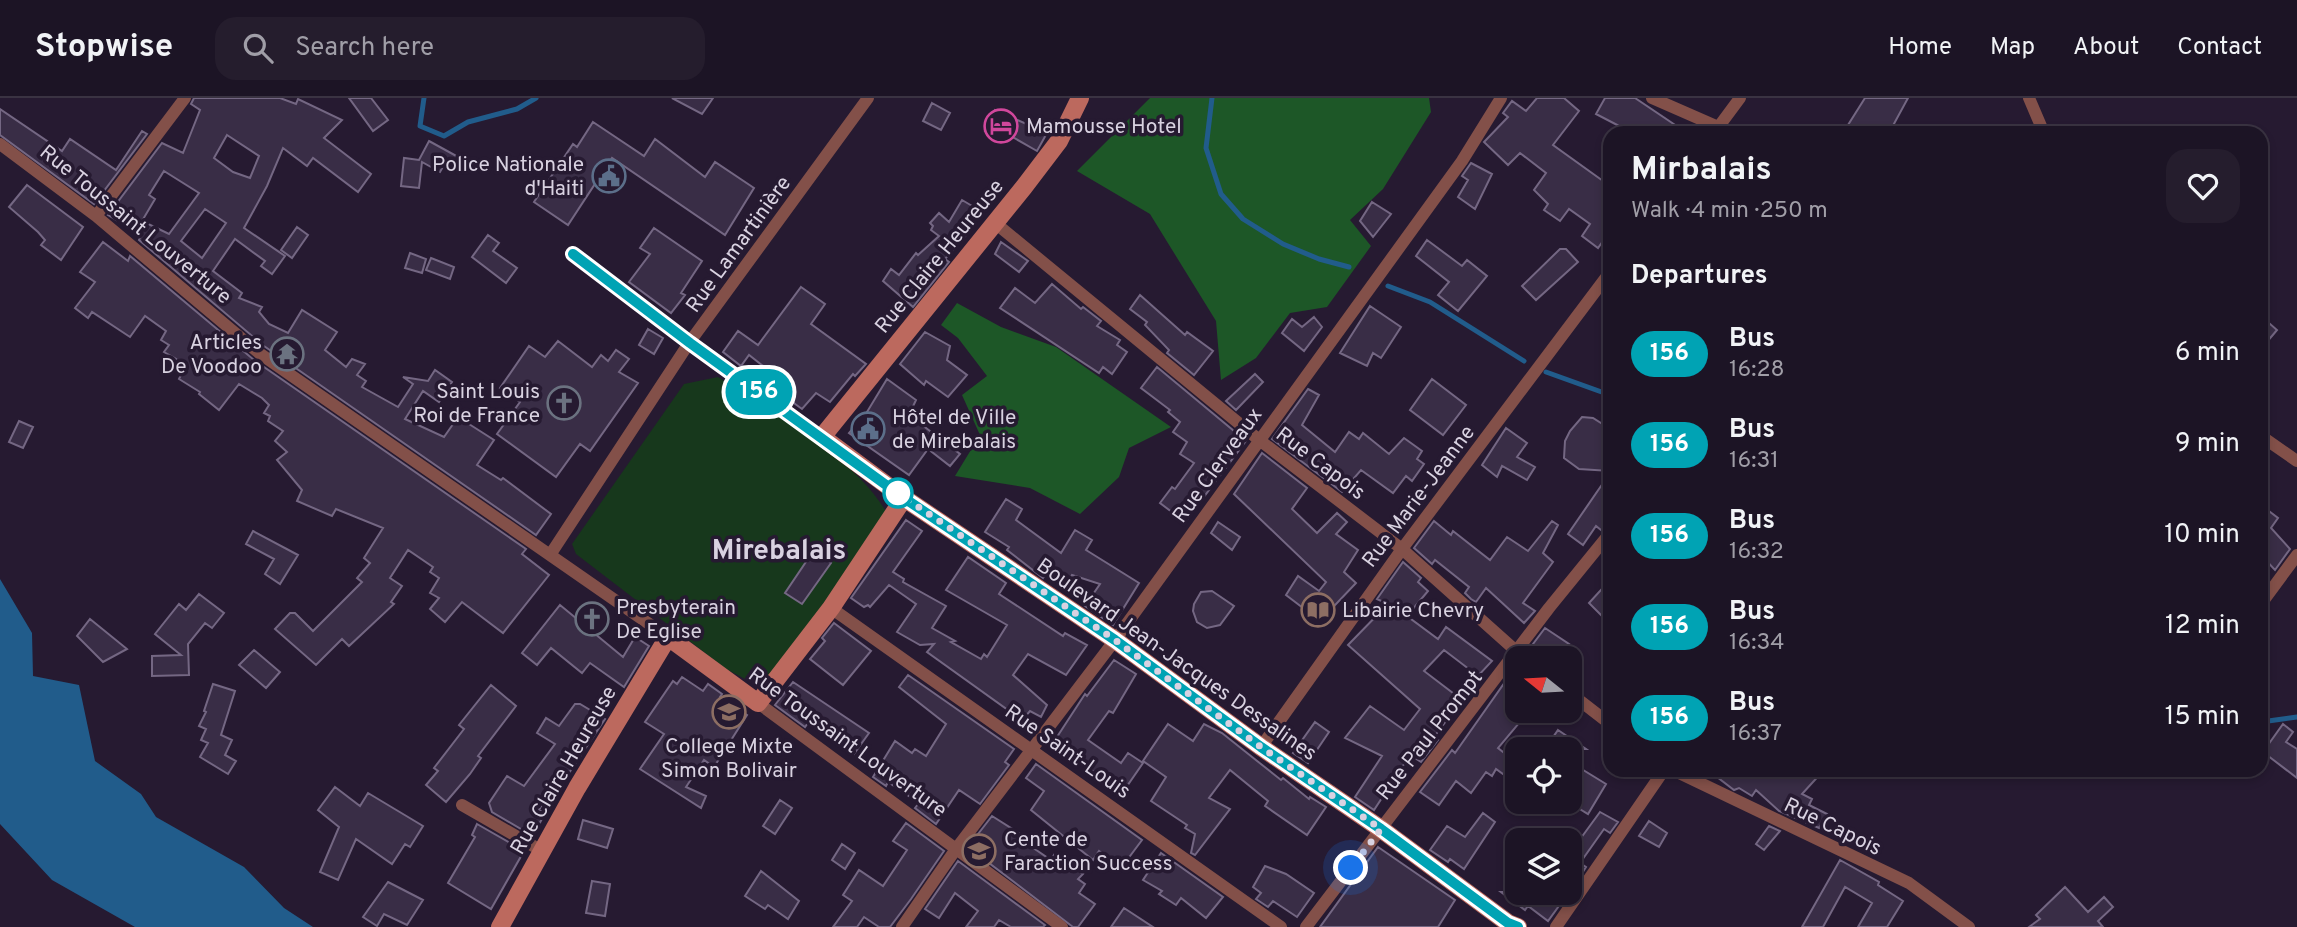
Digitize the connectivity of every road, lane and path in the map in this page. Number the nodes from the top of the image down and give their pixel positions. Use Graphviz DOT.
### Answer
graph roads {
  1 [pos="185,98"];
  2 [pos="868,98"];
  3 [pos="1080,98"];
  4 [pos="1501,98"];
  5 [pos="1652,98"];
  6 [pos="1740,98"];
  7 [pos="2029,98"];
  8 [pos="1708,126"];
  9 [pos="1719,126"];
  10 [pos="2041,126"];
  11 [pos="0,144"];
  12 [pos="96,216"];
  13 [pos="994,222"];
  14 [pos="573,254"];
  15 [pos="1603,281"];
  16 [pos="690,343"];
  17 [pos="822,437"];
  18 [pos="1258,439"];
  19 [pos="2268,441"];
  20 [pos="2297,461"];
  21 [pos="904,498"];
  22 [pos="1603,542"];
  23 [pos="1402,549"];
  24 [pos="550,555"];
  25 [pos="2297,555"];
  26 [pos="2268,594"];
  27 [pos="831,608"];
  28 [pos="667,637"];
  29 [pos="1115,640"];
  30 [pos="1510,646"];
  31 [pos="1527,646"];
  32 [pos="1505,674"];
  33 [pos="1582,702"];
  34 [pos="758,703"];
  35 [pos="1603,719"];
  36 [pos="1261,747"];
  37 [pos="1032,748"];
  38 [pos="1659,777"];
  39 [pos="1688,777"];
  40 [pos="462,805"];
  41 [pos="1381,829"];
  42 [pos="956,849"];
  43 [pos="542,851"];
  44 [pos="1511,926"];
  45 [pos="499,927"];
  46 [pos="902,927"];
  47 [pos="1062,927"];
  48 [pos="1281,927"];
  49 [pos="1306,927"];
  50 [pos="1556,927"];
  51 [pos="1969,927"];
  1 -- 12 [label="street"];
  2 -- 16 [label="street, Rue Lamartinière"];
  3 -- 13 [label="main road, Rue Claire Heureuse"];
  4 -- 18 [label="street, Rue Clerveaux"];
  5 -- 8 [label="street"];
  6 -- 9 [label="street"];
  7 -- 10 [label="street"];
  11 -- 12 [label="street, Rue Toussaint Louverture"];
  12 -- 24 [label="street, Rue Toussaint Louverture"];
  13 -- 17 [label="main road, Rue Claire Heureuse"];
  13 -- 18 [label="street, Rue Capois"];
  14 -- 16 [label="street, Boulevard Jean-Jacques Dessalines"];
  15 -- 23 [label="street, Rue Marie-Jeanne"];
  16 -- 17 [label="street, Boulevard Jean-Jacques Dessalines"];
  16 -- 24 [label="street, Rue Lamartinière"];
  17 -- 21 [label="main road, Boulevard Jean-Jacques Dessalines"];
  18 -- 23 [label="street, Rue Capois"];
  18 -- 29 [label="street, Rue Clerveaux"];
  19 -- 20 [label="street"];
  21 -- 27 [label="main road"];
  21 -- 29 [label="main road, Boulevard Jean-Jacques Dessalines"];
  22 -- 31 [label="street, Rue Paul Prompt"];
  23 -- 30 [label="street, Rue Capois"];
  23 -- 36 [label="street, Rue Marie-Jeanne"];
  24 -- 28 [label="street, Rue Toussaint Louverture"];
  25 -- 26 [label="street"];
  27 -- 34 [label="main road"];
  27 -- 37 [label="street, Rue Saint-Louis"];
  28 -- 34 [label="main road, Rue Toussaint Louverture"];
  28 -- 43 [label="main road, Rue Claire Heureuse"];
  29 -- 36 [label="main road, Boulevard Jean-Jacques Dessalines"];
  29 -- 37 [label="street, Rue Clerveaux"];
  32 -- 41 [label="street, Rue Paul Prompt"];
  33 -- 35 [label="street"];
  34 -- 42 [label="street, Rue Toussaint Louverture"];
  36 -- 41 [label="main road, Boulevard Jean-Jacques Dessalines"];
  37 -- 42 [label="street, Rue Clerveaux"];
  37 -- 48 [label="street, Rue Saint-Louis"];
  38 -- 50 [label="street"];
  39 -- 51 [label="street, Rue Capois"];
  40 -- 43 [label="street"];
  41 -- 44 [label="main road, Boulevard Jean-Jacques Dessalines"];
  41 -- 49 [label="street, Rue Paul Prompt"];
  42 -- 46 [label="street, Rue Clerveaux"];
  42 -- 47 [label="street, Rue Toussaint Louverture"];
  43 -- 45 [label="main road, Rue Claire Heureuse"];
}
